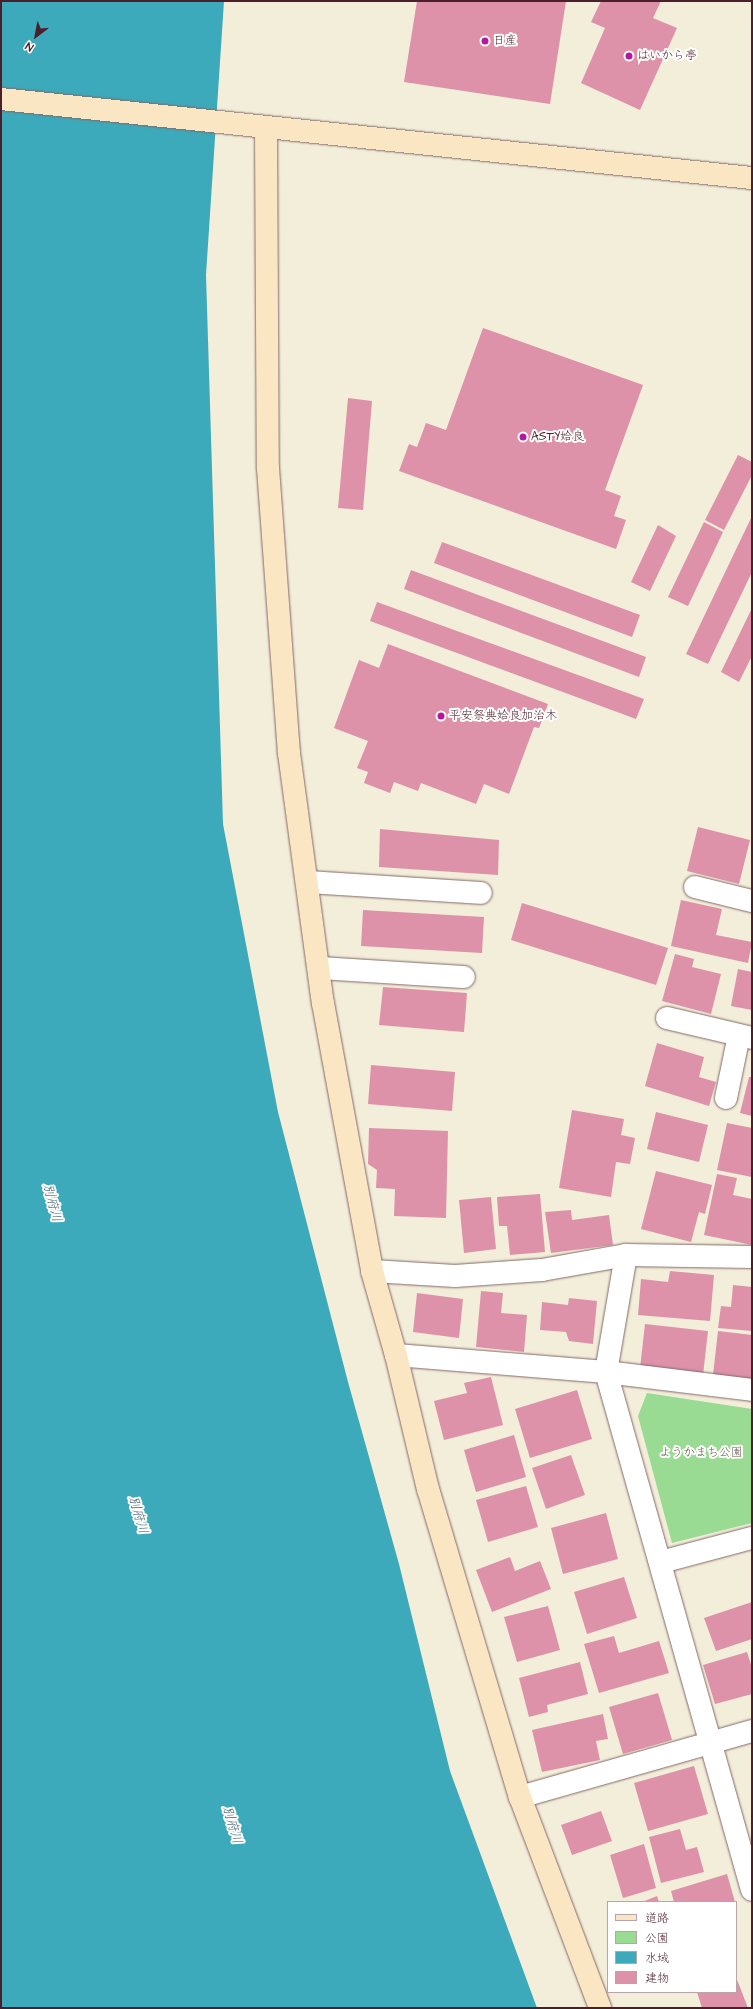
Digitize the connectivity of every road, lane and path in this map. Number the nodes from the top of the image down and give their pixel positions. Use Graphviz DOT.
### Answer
graph roads {
  1 [pos="1,99"];
  2 [pos="266,127"];
  3 [pos="752,178"];
  4 [pos="307,882"];
  5 [pos="695,887"];
  6 [pos="481,893"];
  7 [pos="752,901"];
  8 [pos="319,968"];
  9 [pos="464,977"];
  10 [pos="667,1018"];
  11 [pos="745,1036"];
  12 [pos="726,1098"];
  13 [pos="626,1255"];
  14 [pos="752,1257"];
  15 [pos="372,1271"];
  16 [pos="396,1355"];
  17 [pos="606,1372"];
  18 [pos="752,1390"];
  19 [pos="752,1538"];
  20 [pos="661,1562"];
  21 [pos="752,1731"];
  22 [pos="709,1743"];
  23 [pos="520,1797"];
  24 [pos="752,1890"];
  25 [pos="600,2008"];
  1 -- 2 [label="street"];
  2 -- 3 [label="street"];
  2 -- 4 [label="street"];
  4 -- 6 [label="street"];
  4 -- 8 [label="street"];
  5 -- 7 [label="street"];
  8 -- 9 [label="street"];
  8 -- 15 [label="street"];
  10 -- 11 [label="street"];
  11 -- 12 [label="street"];
  13 -- 14 [label="street"];
  13 -- 15 [label="street"];
  13 -- 17 [label="street"];
  15 -- 16 [label="street"];
  16 -- 17 [label="street"];
  16 -- 23 [label="street"];
  17 -- 18 [label="street"];
  17 -- 20 [label="street"];
  19 -- 20 [label="street"];
  20 -- 22 [label="street"];
  21 -- 22 [label="street"];
  22 -- 23 [label="street"];
  22 -- 24 [label="street"];
  23 -- 25 [label="street"];
}
